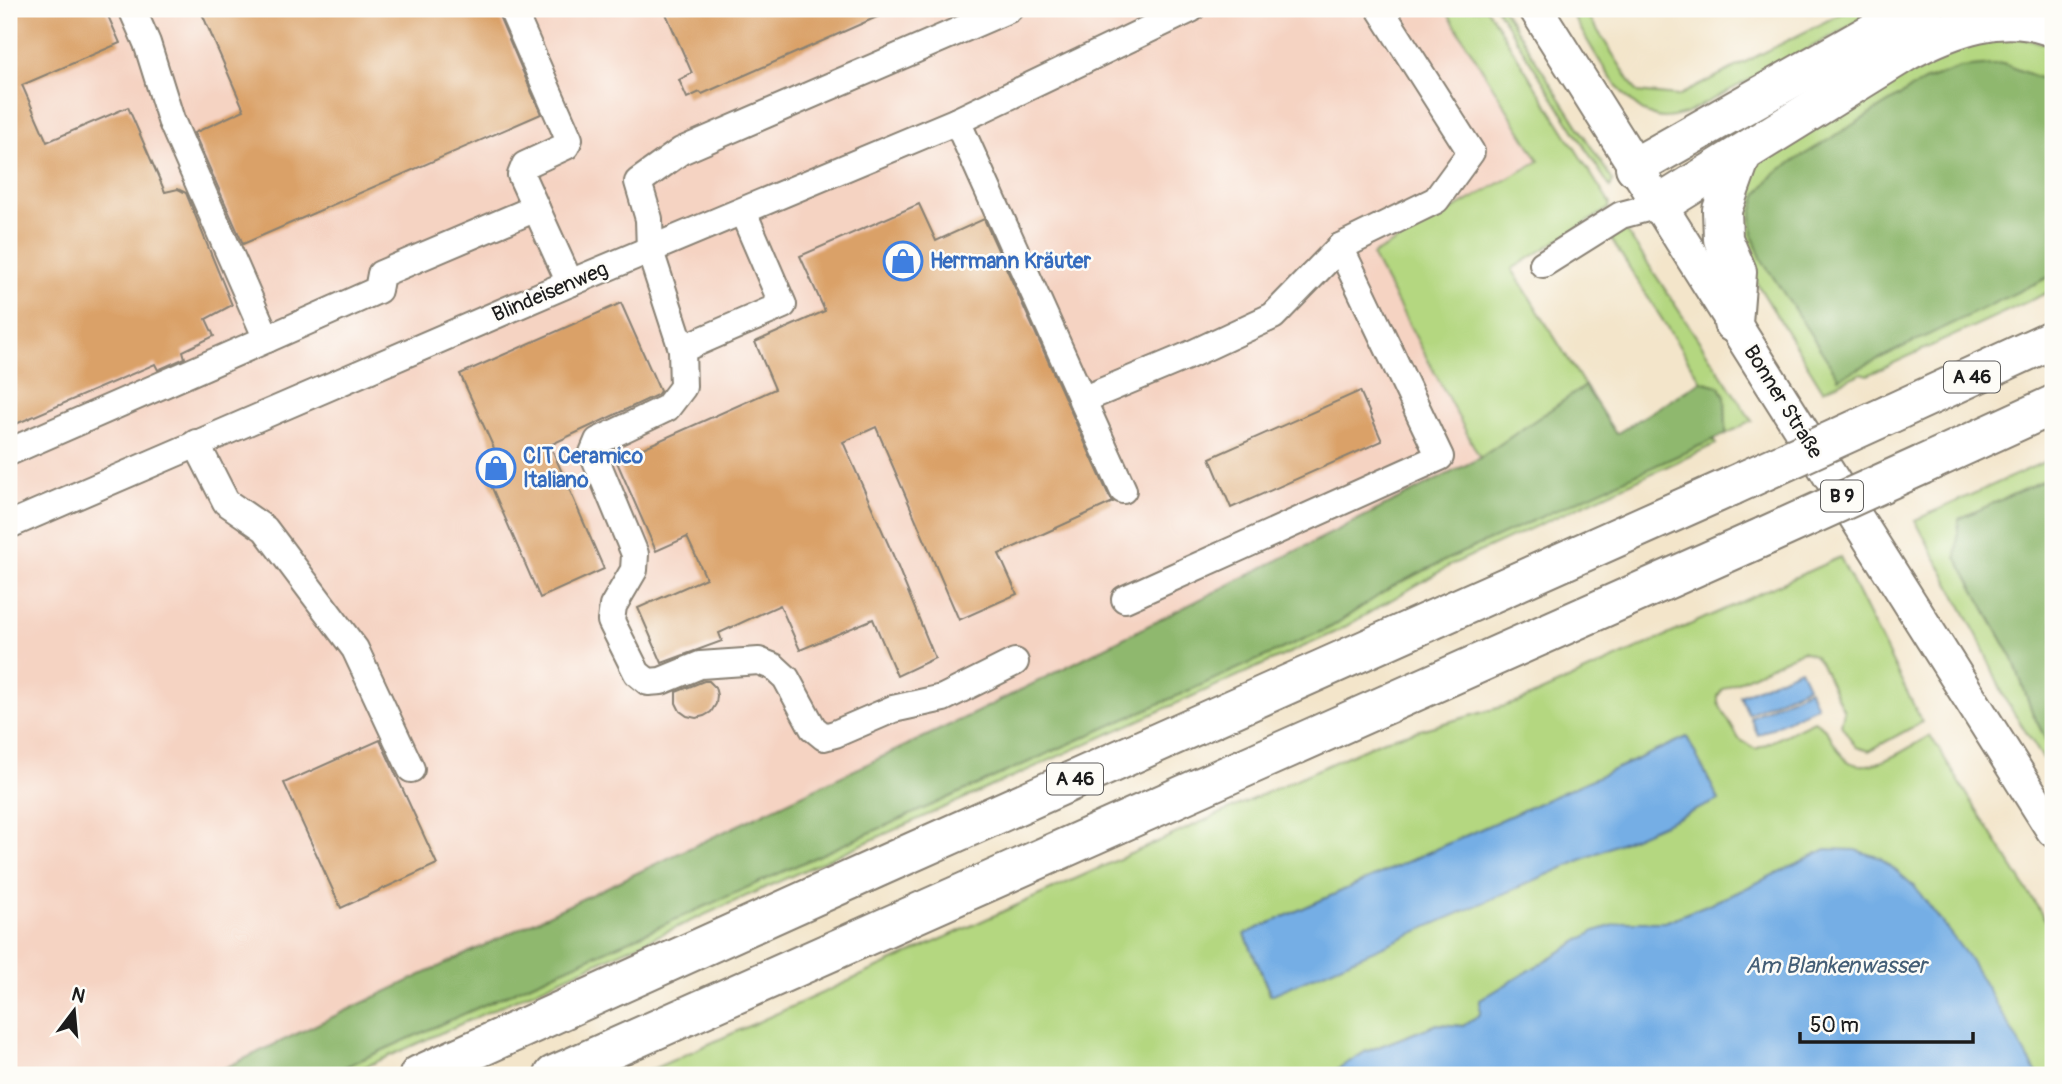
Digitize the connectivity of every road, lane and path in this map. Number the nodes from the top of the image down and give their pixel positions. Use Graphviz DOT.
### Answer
graph roads {
  1 [pos="132,9"];
  2 [pos="512,9"];
  3 [pos="1009,9"];
  4 [pos="1191,9"];
  5 [pos="1380,9"];
  6 [pos="1536,9"];
  7 [pos="1924,9"];
  8 [pos="2053,27"];
  9 [pos="957,121"];
  10 [pos="1742,154"];
  11 [pos="1635,167"];
  12 [pos="1659,205"];
  13 [pos="536,208"];
  14 [pos="743,212"];
  15 [pos="1621,215"];
  16 [pos="1340,247"];
  17 [pos="650,251"];
  18 [pos="1543,264"];
  19 [pos="570,283"];
  20 [pos="2053,316"];
  21 [pos="1733,323"];
  22 [pos="267,339"];
  23 [pos="2053,339"];
  24 [pos="682,349"];
  25 [pos="1984,371"];
  26 [pos="1082,400"];
  27 [pos="2050,407"];
  28 [pos="196,443"];
  29 [pos="9,452"];
  30 [pos="1124,490"];
  31 [pos="9,525"];
  32 [pos="1125,599"];
  33 [pos="1014,662"];
  34 [pos="411,769"];
  35 [pos="2053,830"];
  36 [pos="419,1075"];
  37 [pos="554,1075"];
  1 -- 22 [label="street"];
  2 -- 13 [label="street"];
  3 -- 17 [label="street"];
  4 -- 9 [label="street, Blindeisenweg"];
  5 -- 16 [label="street"];
  6 -- 11 [label="main road, Bonner Straße / B 9"];
  7 -- 11 [label="highway"];
  8 -- 10 [label="highway"];
  9 -- 14 [label="street, Blindeisenweg"];
  9 -- 26 [label="street"];
  10 -- 12 [label="highway"];
  10 -- 21 [label="highway"];
  11 -- 12 [label="main road, Bonner Straße / B 9"];
  11 -- 15 [label="street"];
  12 -- 15 [label="street"];
  12 -- 21 [label="main road, Bonner Straße / B 9"];
  13 -- 19 [label="street"];
  13 -- 22 [label="street"];
  14 -- 17 [label="street, Blindeisenweg"];
  14 -- 24 [label="street"];
  15 -- 18 [label="street"];
  16 -- 26 [label="street"];
  16 -- 32 [label="street"];
  17 -- 19 [label="street, Blindeisenweg"];
  17 -- 24 [label="street"];
  19 -- 28 [label="street, Blindeisenweg"];
  20 -- 25 [label="highway"];
  21 -- 35 [label="main road, Bonner Straße / B 9"];
  22 -- 29 [label="street"];
  23 -- 25 [label="highway, A 46"];
  24 -- 33 [label="street"];
  25 -- 36 [label="highway, A 46, bridge"];
  26 -- 30 [label="street"];
  27 -- 37 [label="highway, bridge"];
  28 -- 31 [label="street, Blindeisenweg"];
  28 -- 34 [label="street"];
}
